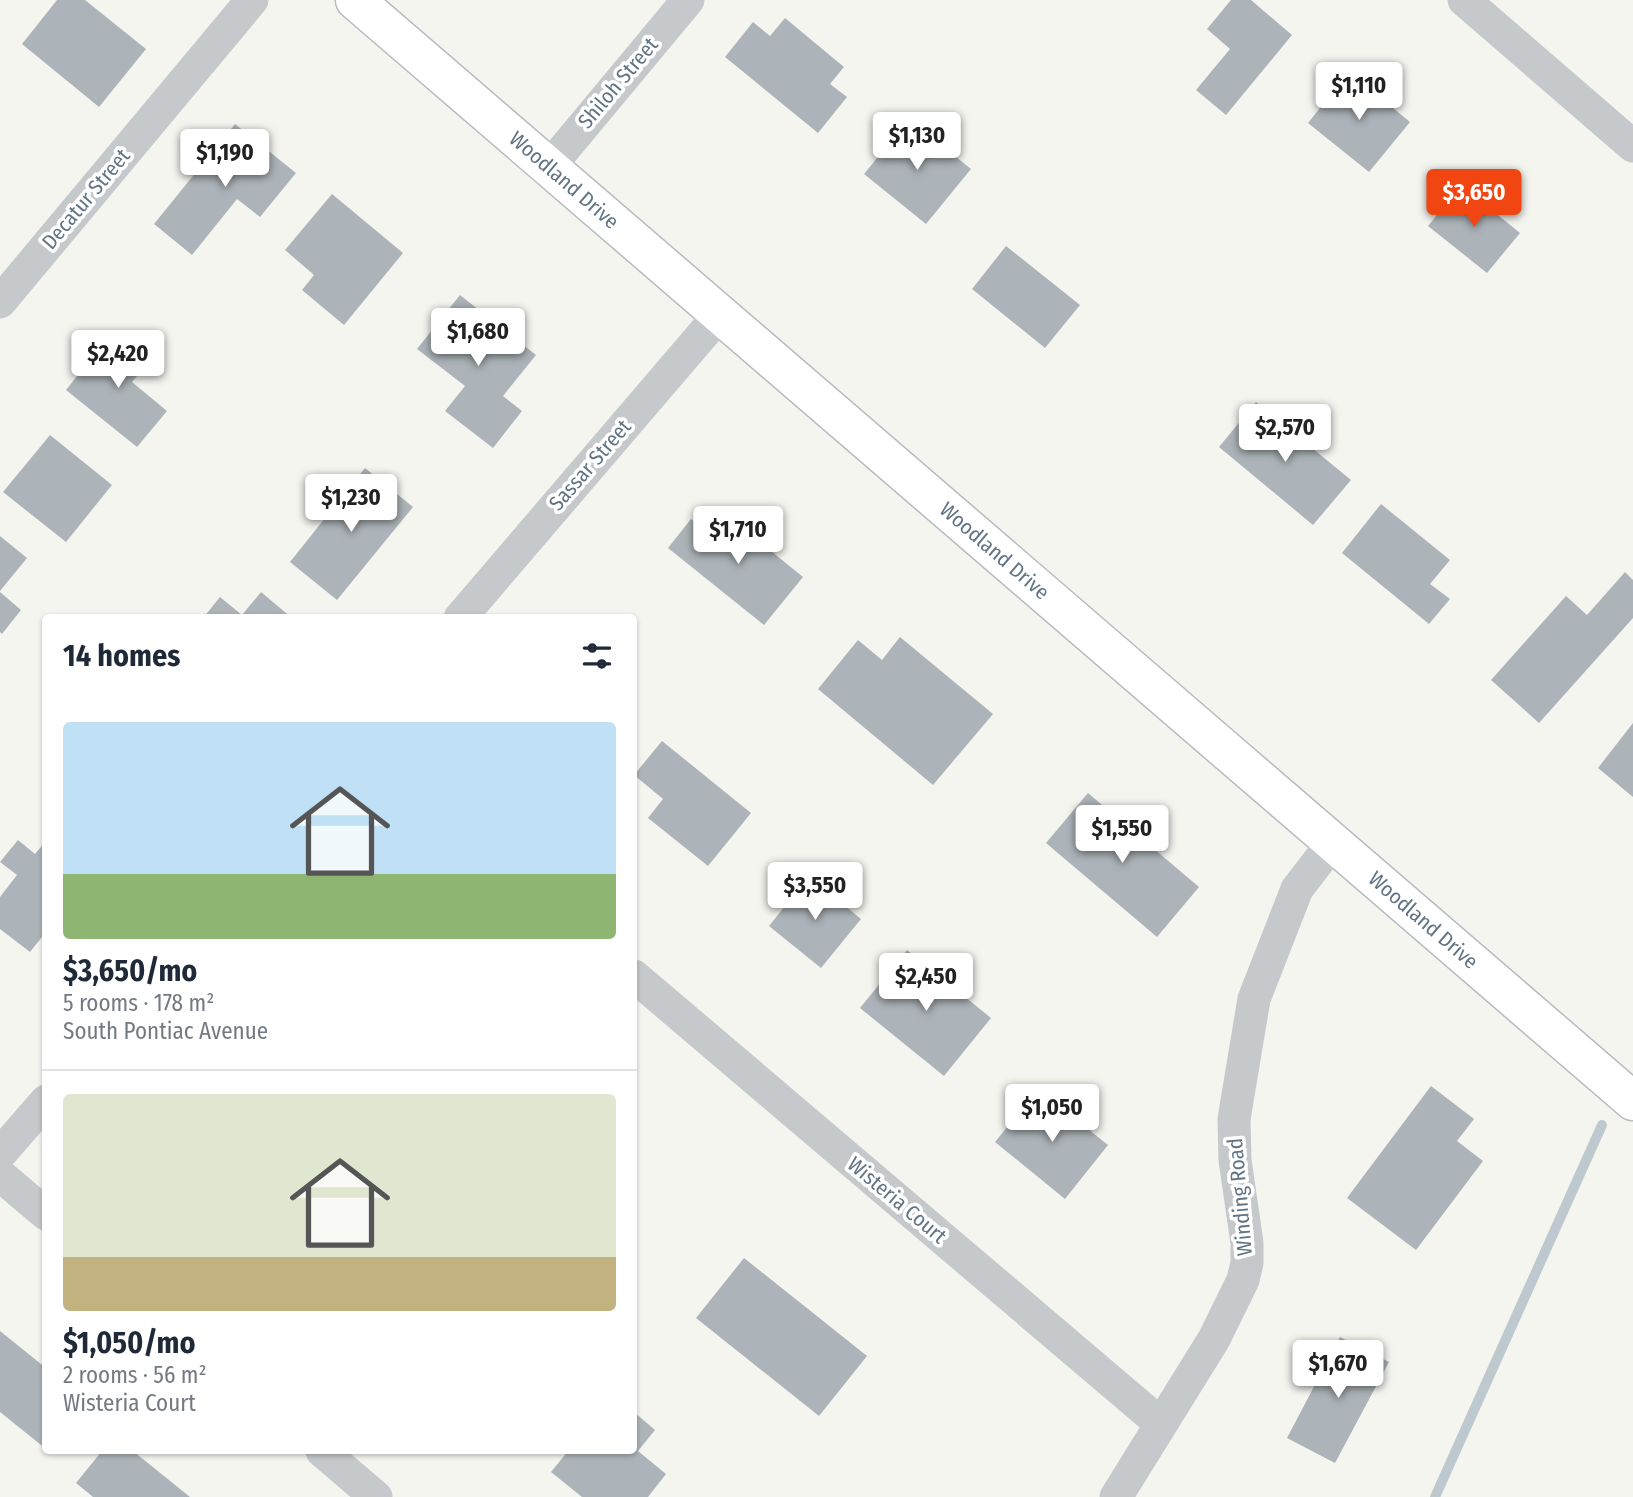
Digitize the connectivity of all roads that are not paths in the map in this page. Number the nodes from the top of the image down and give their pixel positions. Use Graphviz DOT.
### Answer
graph roads {
  1 [pos="252,0"];
  2 [pos="355,0"];
  3 [pos="688,0"];
  4 [pos="1465,0"];
  5 [pos="1633,146"];
  6 [pos="549,167"];
  7 [pos="0,302"];
  8 [pos="721,313"];
  9 [pos="463,614"];
  10 [pos="1334,841"];
  11 [pos="637,979"];
  12 [pos="1633,1101"];
  13 [pos="42,1106"];
  14 [pos="0,1154"];
  15 [pos="0,1175"];
  16 [pos="42,1211"];
  17 [pos="1161,1424"];
  18 [pos="326,1454"];
  19 [pos="376,1497"];
  20 [pos="1116,1497"];
  1 -- 7 [label="street, Decatur Street"];
  2 -- 6 [label="main road, Woodland Drive"];
  3 -- 6 [label="street, Shiloh Street"];
  4 -- 5 [label="street"];
  6 -- 8 [label="main road, Woodland Drive"];
  8 -- 9 [label="street, Sassar Street"];
  8 -- 10 [label="main road, Woodland Drive"];
  10 -- 12 [label="main road, Woodland Drive"];
  10 -- 17 [label="street, Winding Road"];
  11 -- 17 [label="street, Wisteria Court"];
  13 -- 14 [label="street"];
  15 -- 16 [label="street"];
  17 -- 20 [label="street, Winding Road"];
  18 -- 19 [label="street"];
}
